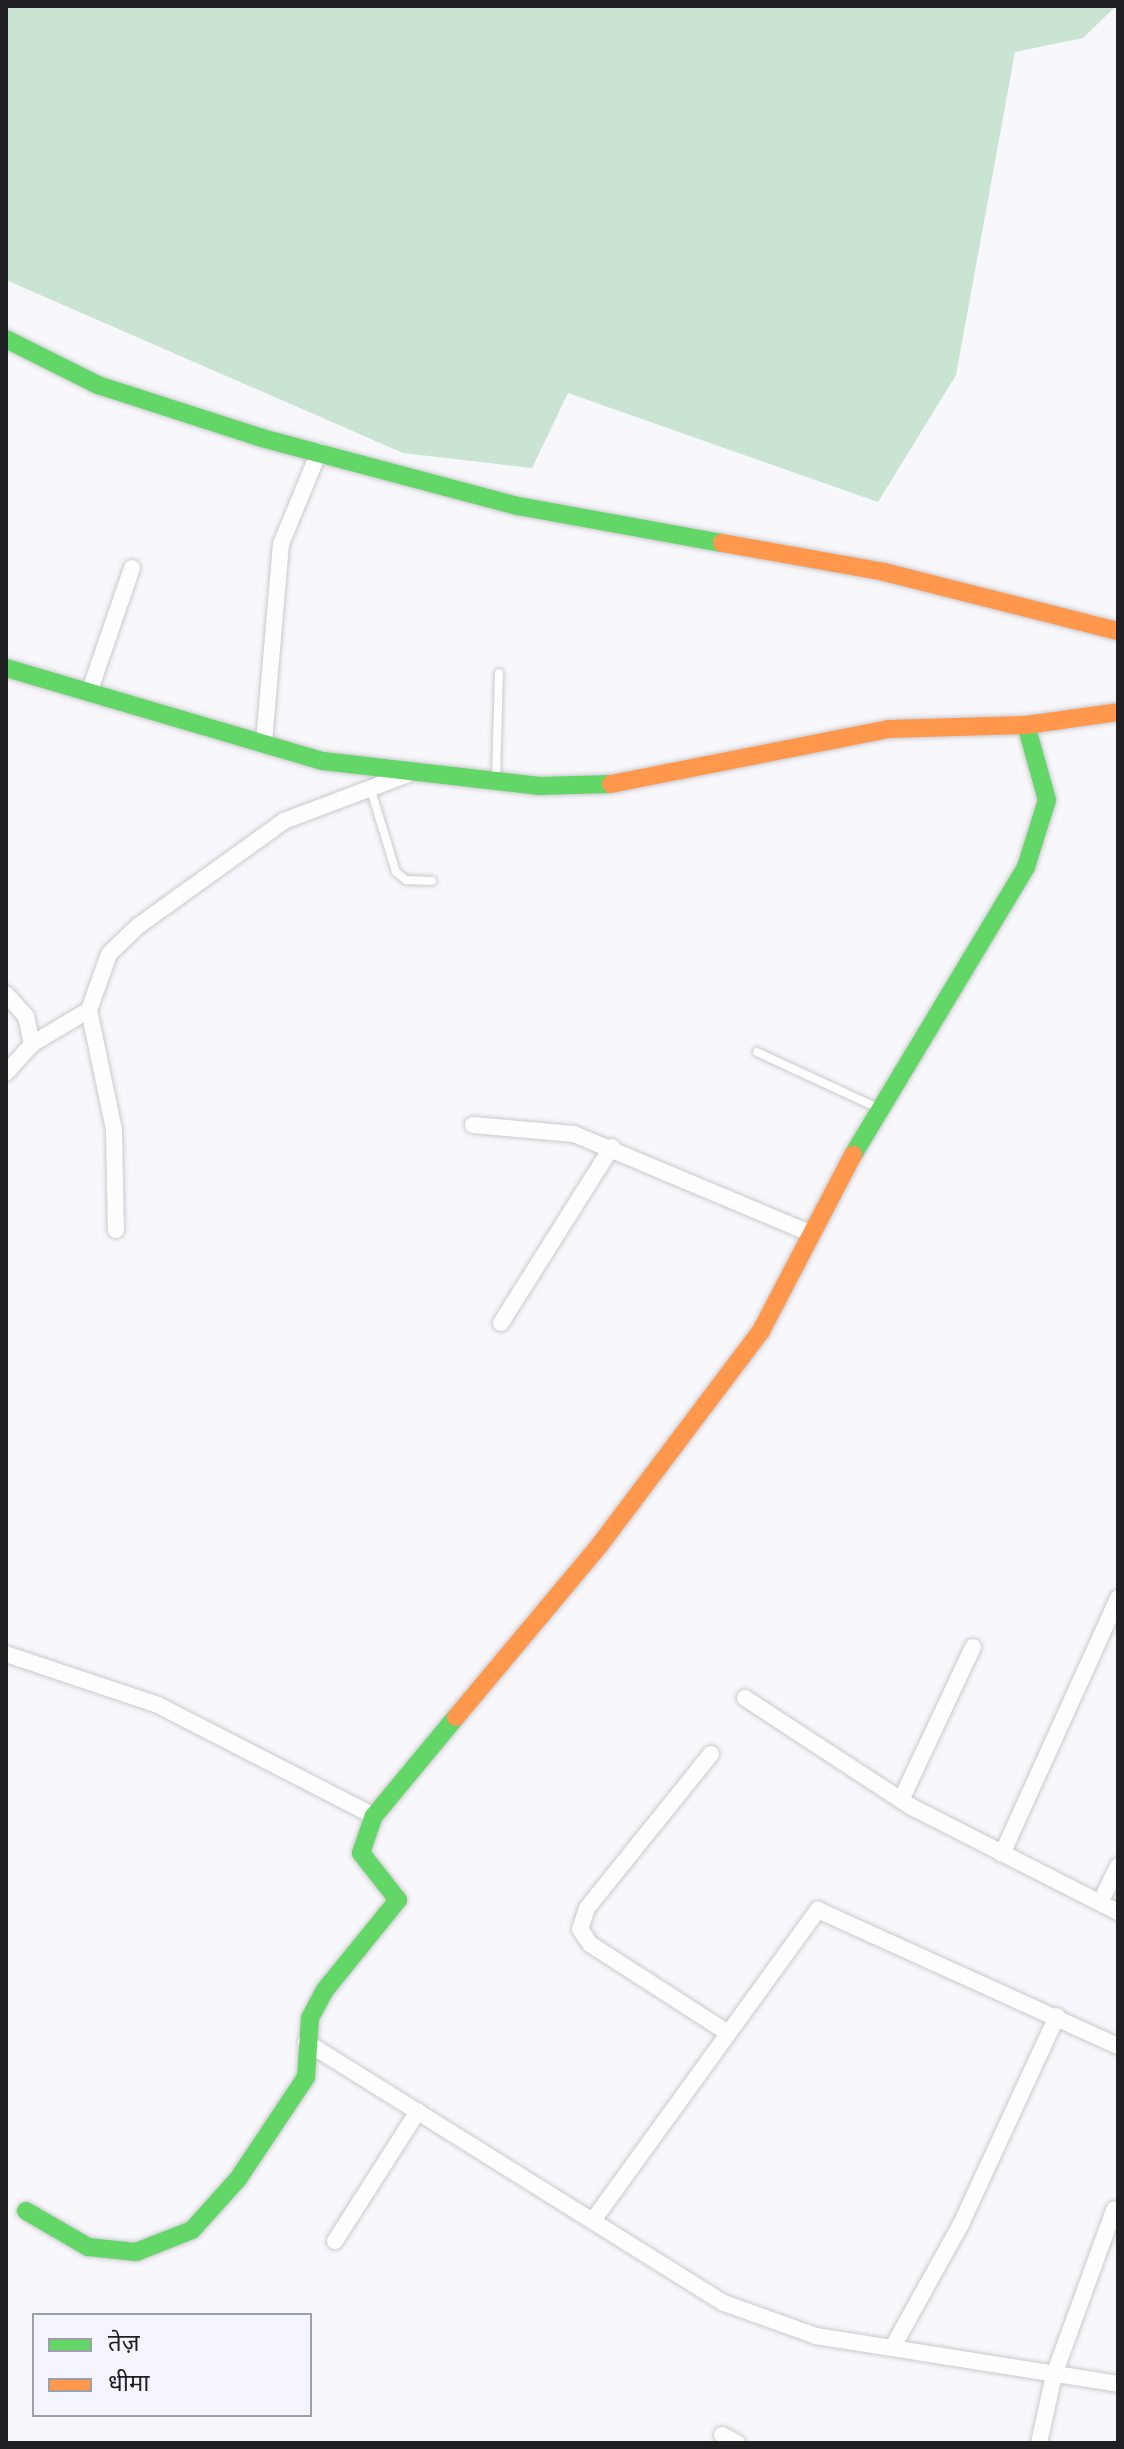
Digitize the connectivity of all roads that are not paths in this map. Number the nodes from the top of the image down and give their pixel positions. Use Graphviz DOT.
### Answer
graph roads {
  1 [pos="6,339"];
  2 [pos="319,452"];
  3 [pos="132,568"];
  4 [pos="1118,631"];
  5 [pos="6,668"];
  6 [pos="499,673"];
  7 [pos="90,690"];
  8 [pos="1118,712"];
  9 [pos="1026,725"];
  10 [pos="264,742"];
  11 [pos="406,775"];
  12 [pos="496,782"];
  13 [pos="370,786"];
  14 [pos="432,881"];
  15 [pos="6,994"];
  16 [pos="89,1010"];
  17 [pos="32,1044"];
  18 [pos="757,1052"];
  19 [pos="6,1073"];
  20 [pos="880,1110"];
  21 [pos="473,1125"];
  22 [pos="612,1147"];
  23 [pos="116,1230"];
  24 [pos="809,1233"];
  25 [pos="501,1323"];
  26 [pos="1118,1598"];
  27 [pos="973,1647"];
  28 [pos="6,1654"];
  29 [pos="745,1698"];
  30 [pos="711,1754"];
  31 [pos="901,1800"];
  32 [pos="374,1816"];
  33 [pos="1002,1854"];
  34 [pos="1118,1866"];
  35 [pos="1101,1901"];
  36 [pos="1118,1912"];
  37 [pos="1057,2016"];
  38 [pos="725,2031"];
  39 [pos="306,2042"];
  40 [pos="1118,2046"];
  41 [pos="418,2111"];
  42 [pos="1114,2210"];
  43 [pos="26,2211"];
  44 [pos="594,2219"];
  45 [pos="335,2241"];
  46 [pos="895,2343"];
  47 [pos="1054,2375"];
  48 [pos="1118,2384"];
  49 [pos="1039,2443"];
  1 -- 2 [label="street"];
  2 -- 4 [label="street"];
  2 -- 10 [label="street"];
  3 -- 7 [label="street"];
  5 -- 7 [label="street"];
  6 -- 12 [label="lane"];
  7 -- 10 [label="street"];
  8 -- 9 [label="street"];
  9 -- 12 [label="street"];
  9 -- 20 [label="street"];
  10 -- 11 [label="street"];
  11 -- 12 [label="street"];
  11 -- 13 [label="street"];
  13 -- 14 [label="lane"];
  13 -- 16 [label="street"];
  15 -- 17 [label="street"];
  16 -- 17 [label="street"];
  16 -- 23 [label="street"];
  17 -- 19 [label="street"];
  18 -- 20 [label="lane"];
  20 -- 24 [label="street"];
  21 -- 22 [label="street"];
  22 -- 24 [label="street"];
  22 -- 25 [label="street"];
  24 -- 32 [label="street"];
  26 -- 33 [label="street"];
  27 -- 31 [label="street"];
  28 -- 32 [label="street"];
  29 -- 31 [label="street"];
  30 -- 38 [label="street"];
  31 -- 33 [label="street"];
  32 -- 39 [label="street"];
  33 -- 35 [label="street"];
  34 -- 35 [label="street"];
  35 -- 36 [label="street"];
  37 -- 38 [label="street"];
  37 -- 40 [label="street"];
  37 -- 46 [label="street"];
  38 -- 44 [label="street"];
  39 -- 41 [label="street"];
  39 -- 43 [label="street"];
  41 -- 44 [label="street"];
  41 -- 45 [label="street"];
  42 -- 47 [label="street"];
  44 -- 46 [label="street"];
  46 -- 47 [label="street"];
  47 -- 48 [label="street"];
  47 -- 49 [label="street"];
}
